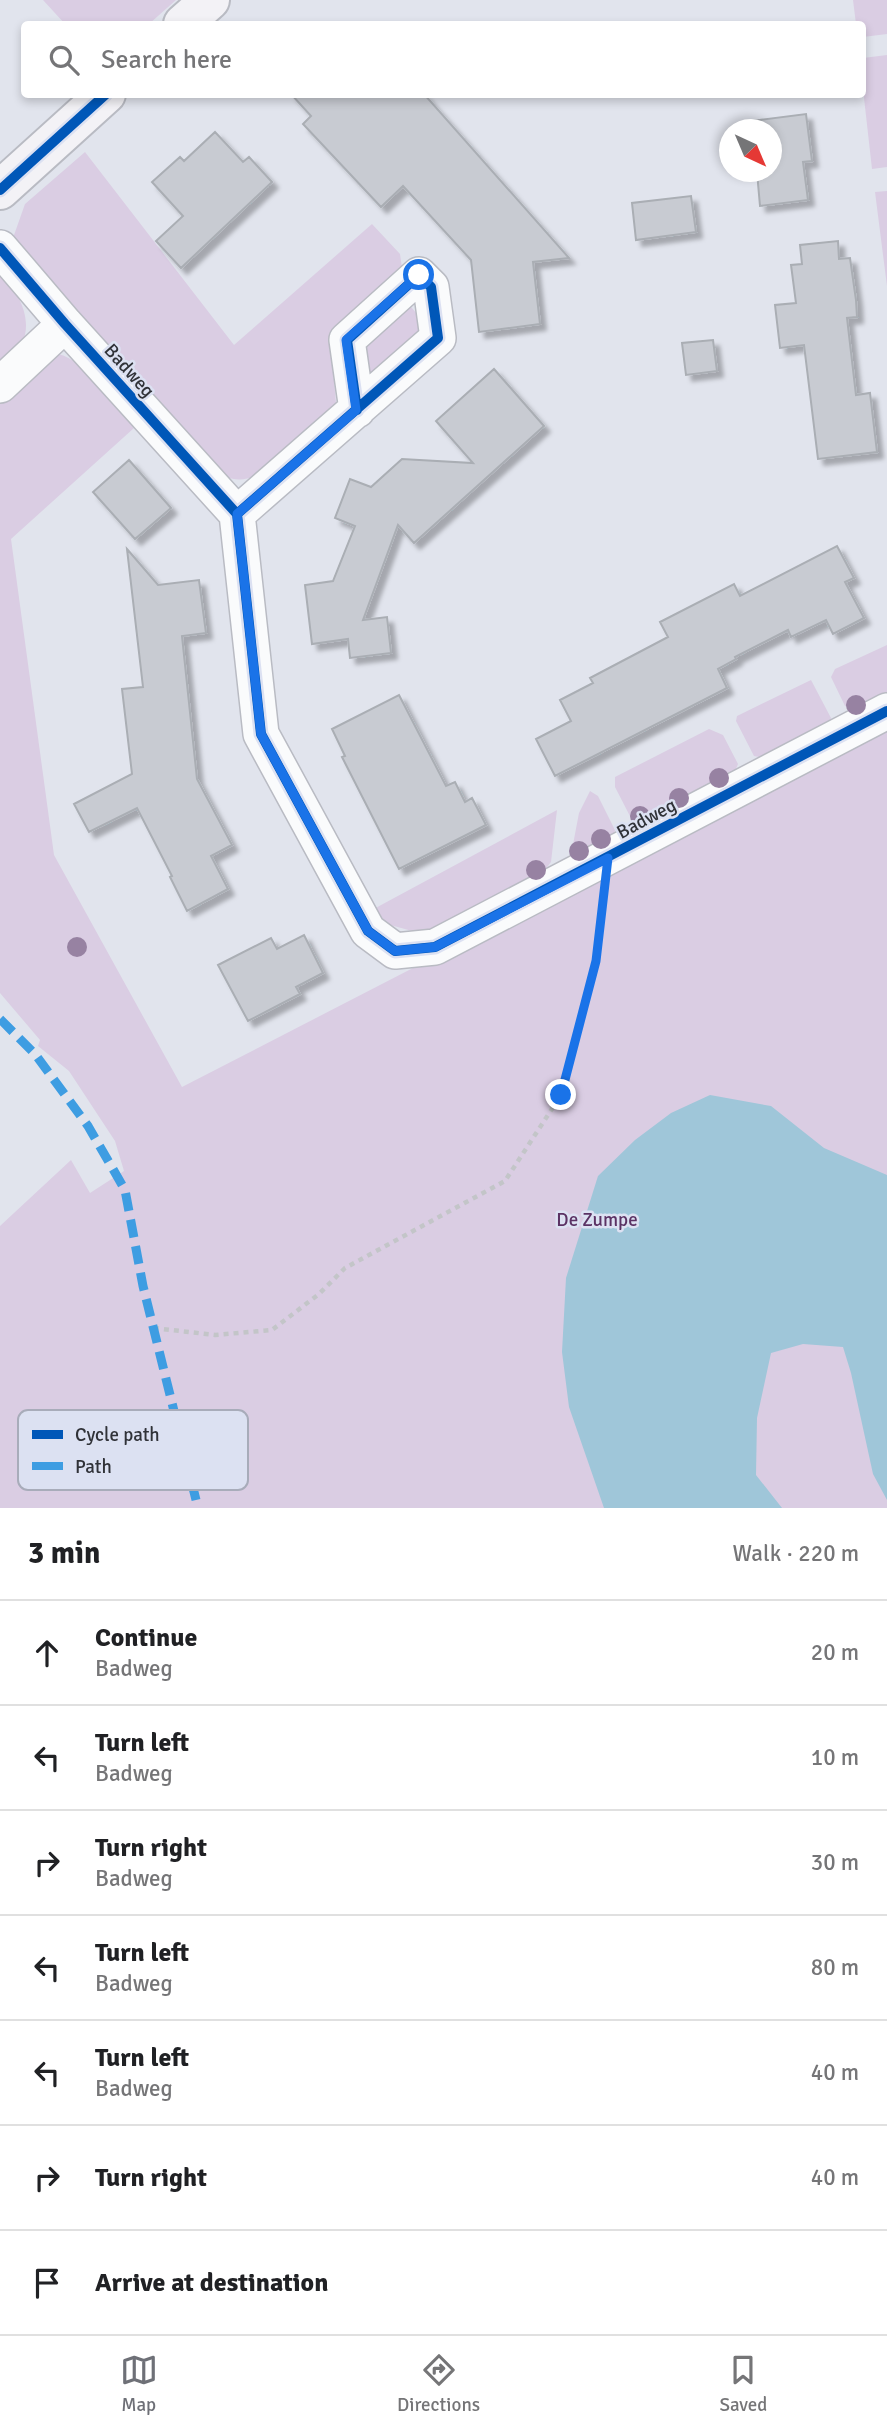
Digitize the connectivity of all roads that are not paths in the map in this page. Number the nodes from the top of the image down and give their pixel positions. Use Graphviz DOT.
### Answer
graph roads {
  1 [pos="210,0"];
  2 [pos="186,21"];
  3 [pos="102,98"];
  4 [pos="0,190"];
  5 [pos="0,248"];
  6 [pos="65,324"];
  7 [pos="0,385"];
  8 [pos="356,410"];
  9 [pos="237,514"];
  10 [pos="887,711"];
  1 -- 2 [label="street"];
  3 -- 4 [label="street"];
  5 -- 6 [label="street, Badweg"];
  6 -- 7 [label="street"];
  6 -- 9 [label="street, Badweg"];
  8 -- 9 [label="street"];
  9 -- 10 [label="street, Badweg"];
}
